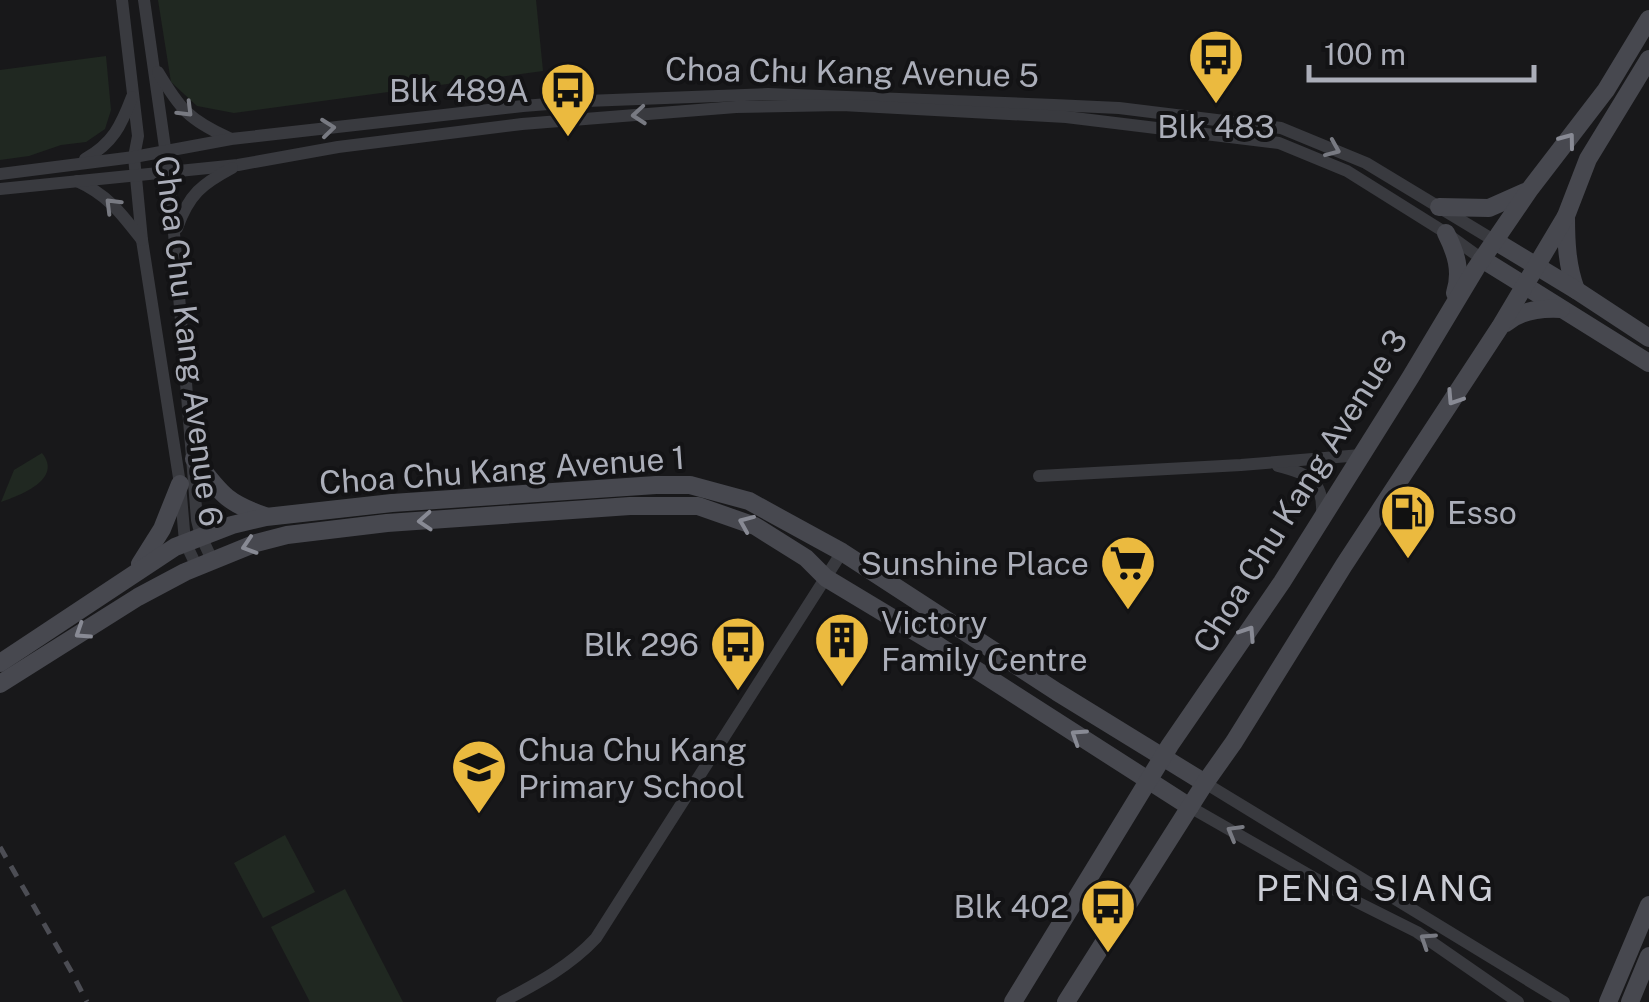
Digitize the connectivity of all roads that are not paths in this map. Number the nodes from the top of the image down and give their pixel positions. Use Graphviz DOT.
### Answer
graph roads {
  1 [pos="122,0"];
  2 [pos="144,0"];
  3 [pos="1649,19"];
  4 [pos="1649,59"];
  5 [pos="154,66"];
  6 [pos="134,93"];
  7 [pos="691,104"];
  8 [pos="231,139"];
  9 [pos="165,150"];
  10 [pos="134,158"];
  11 [pos="79,163"];
  12 [pos="238,165"];
  13 [pos="168,172"];
  14 [pos="0,174"];
  15 [pos="1384,174"];
  16 [pos="136,175"];
  17 [pos="74,180"];
  18 [pos="0,188"];
  19 [pos="1376,189"];
  20 [pos="1530,189"];
  21 [pos="1439,207"];
  22 [pos="1566,216"];
  23 [pos="1446,233"];
  24 [pos="175,235"];
  25 [pos="142,240"];
  26 [pos="1495,241"];
  27 [pos="1482,259"];
  28 [pos="1536,266"];
  29 [pos="1525,284"];
  30 [pos="1576,290"];
  31 [pos="1566,310"];
  32 [pos="1445,317"];
  33 [pos="1500,327"];
  34 [pos="1649,338"];
  35 [pos="1649,363"];
  36 [pos="1362,455"];
  37 [pos="194,459"];
  38 [pos="1266,463"];
  39 [pos="1039,476"];
  40 [pos="180,484"];
  41 [pos="266,517"];
  42 [pos="1320,521"];
  43 [pos="193,539"];
  44 [pos="842,552"];
  45 [pos="205,564"];
  46 [pos="131,577"];
  47 [pos="826,578"];
  48 [pos="88,606"];
  49 [pos="113,612"];
  50 [pos="0,663"];
  51 [pos="0,684"];
  52 [pos="1163,757"];
  53 [pos="1148,780"];
  54 [pos="1205,783"];
  55 [pos="1190,807"];
  56 [pos="1649,905"];
  57 [pos="1649,956"];
  58 [pos="502,1002"];
  59 [pos="1013,1002"];
  60 [pos="1066,1002"];
  61 [pos="1518,1002"];
  62 [pos="1564,1002"];
  63 [pos="1608,1002"];
  64 [pos="1630,1002"];
  1 -- 6 [label="street, Choa Chu Kang Avenue 6"];
  2 -- 5 [label="street, Choa Chu Kang Avenue 6"];
  20 -- 3 [label="street, Choa Chu Kang Avenue 3, one-way"];
  4 -- 22 [label="street"];
  5 -- 8 [label="street, one-way"];
  5 -- 9 [label="street, Choa Chu Kang Avenue 6"];
  6 -- 10 [label="street, Choa Chu Kang Avenue 6"];
  6 -- 11 [label="street"];
  8 -- 7 [label="street, Choa Chu Kang Avenue 5, one-way"];
  7 -- 12 [label="street, Choa Chu Kang Avenue 5, one-way"];
  7 -- 15 [label="street, Choa Chu Kang Avenue 5, one-way"];
  7 -- 19 [label="street, Choa Chu Kang Avenue 5"];
  8 -- 9 [label="street, Choa Chu Kang Avenue 5"];
  9 -- 10 [label="street, Choa Chu Kang Avenue 5"];
  9 -- 13 [label="street, Choa Chu Kang Avenue 6"];
  10 -- 11 [label="street, Choa Chu Kang Avenue 5"];
  10 -- 16 [label="street, Choa Chu Kang Avenue 6"];
  11 -- 14 [label="street, Choa Chu Kang Avenue 5"];
  12 -- 13 [label="street, Choa Chu Kang Avenue 5"];
  12 -- 24 [label="street"];
  13 -- 16 [label="street, Choa Chu Kang Avenue 5"];
  13 -- 24 [label="street, Choa Chu Kang Avenue 6"];
  15 -- 19 [label="street"];
  15 -- 21 [label="street, Choa Chu Kang Avenue 5"];
  16 -- 17 [label="street, Choa Chu Kang Avenue 5"];
  16 -- 25 [label="street, Choa Chu Kang Avenue 6"];
  17 -- 18 [label="street, Choa Chu Kang Avenue 5"];
  25 -- 17 [label="street, one-way"];
  19 -- 23 [label="street, Choa Chu Kang Avenue 5"];
  20 -- 21 [label="street"];
  20 -- 26 [label="street, Choa Chu Kang Avenue 3"];
  21 -- 26 [label="street, Choa Chu Kang Avenue 5"];
  22 -- 28 [label="street"];
  22 -- 30 [label="street"];
  23 -- 27 [label="street, Choa Chu Kang Avenue 5"];
  23 -- 32 [label="street"];
  24 -- 37 [label="street, Choa Chu Kang Avenue 6"];
  25 -- 40 [label="street, Choa Chu Kang Avenue 6"];
  26 -- 27 [label="street, Choa Chu Kang Avenue 3"];
  26 -- 28 [label="street, Choa Chu Kang Avenue 5"];
  27 -- 29 [label="street, Choa Chu Kang Avenue 5"];
  27 -- 32 [label="street, Choa Chu Kang Avenue 3"];
  28 -- 29 [label="street"];
  28 -- 30 [label="street, Choa Chu Kang Avenue 5"];
  29 -- 31 [label="street, Choa Chu Kang Avenue 5"];
  29 -- 33 [label="street"];
  30 -- 34 [label="street, Choa Chu Kang Avenue 5"];
  31 -- 33 [label="street"];
  31 -- 35 [label="street, Choa Chu Kang Avenue 5"];
  32 -- 36 [label="street, Choa Chu Kang Avenue 3"];
  33 -- 54 [label="street, one-way"];
  36 -- 38 [label="street"];
  36 -- 42 [label="street, Choa Chu Kang Avenue 3"];
  37 -- 41 [label="street"];
  37 -- 43 [label="street, Choa Chu Kang Avenue 6"];
  38 -- 39 [label="street"];
  38 -- 42 [label="street"];
  40 -- 43 [label="street, Choa Chu Kang Avenue 6"];
  40 -- 46 [label="street"];
  41 -- 43 [label="street, Choa Chu Kang Avenue 1"];
  41 -- 44 [label="street, Choa Chu Kang Avenue 1"];
  52 -- 42 [label="street, Choa Chu Kang Avenue 3, one-way"];
  43 -- 45 [label="street, Choa Chu Kang Avenue 6"];
  43 -- 46 [label="street, Choa Chu Kang Avenue 1"];
  44 -- 47 [label="street"];
  44 -- 52 [label="street, Choa Chu Kang Avenue 1"];
  47 -- 45 [label="street, Choa Chu Kang Avenue 1, one-way"];
  45 -- 49 [label="street, Choa Chu Kang Avenue 1"];
  46 -- 48 [label="street, Choa Chu Kang Avenue 1"];
  53 -- 47 [label="street, Choa Chu Kang Avenue 1, one-way"];
  47 -- 58 [label="street"];
  48 -- 49 [label="street"];
  48 -- 50 [label="street, Choa Chu Kang Avenue 1"];
  49 -- 51 [label="street, Choa Chu Kang Avenue 1, one-way"];
  52 -- 53 [label="street, Choa Chu Kang Avenue 3"];
  52 -- 54 [label="street, Choa Chu Kang Avenue 1"];
  53 -- 55 [label="street, Choa Chu Kang Avenue 1"];
  53 -- 59 [label="street, Choa Chu Kang Avenue 3"];
  54 -- 55 [label="street"];
  54 -- 62 [label="street, Choa Chu Kang Avenue 1"];
  55 -- 60 [label="street"];
  61 -- 55 [label="street, Choa Chu Kang Avenue 1, one-way"];
  56 -- 63 [label="street"];
  57 -- 64 [label="street"];
}
